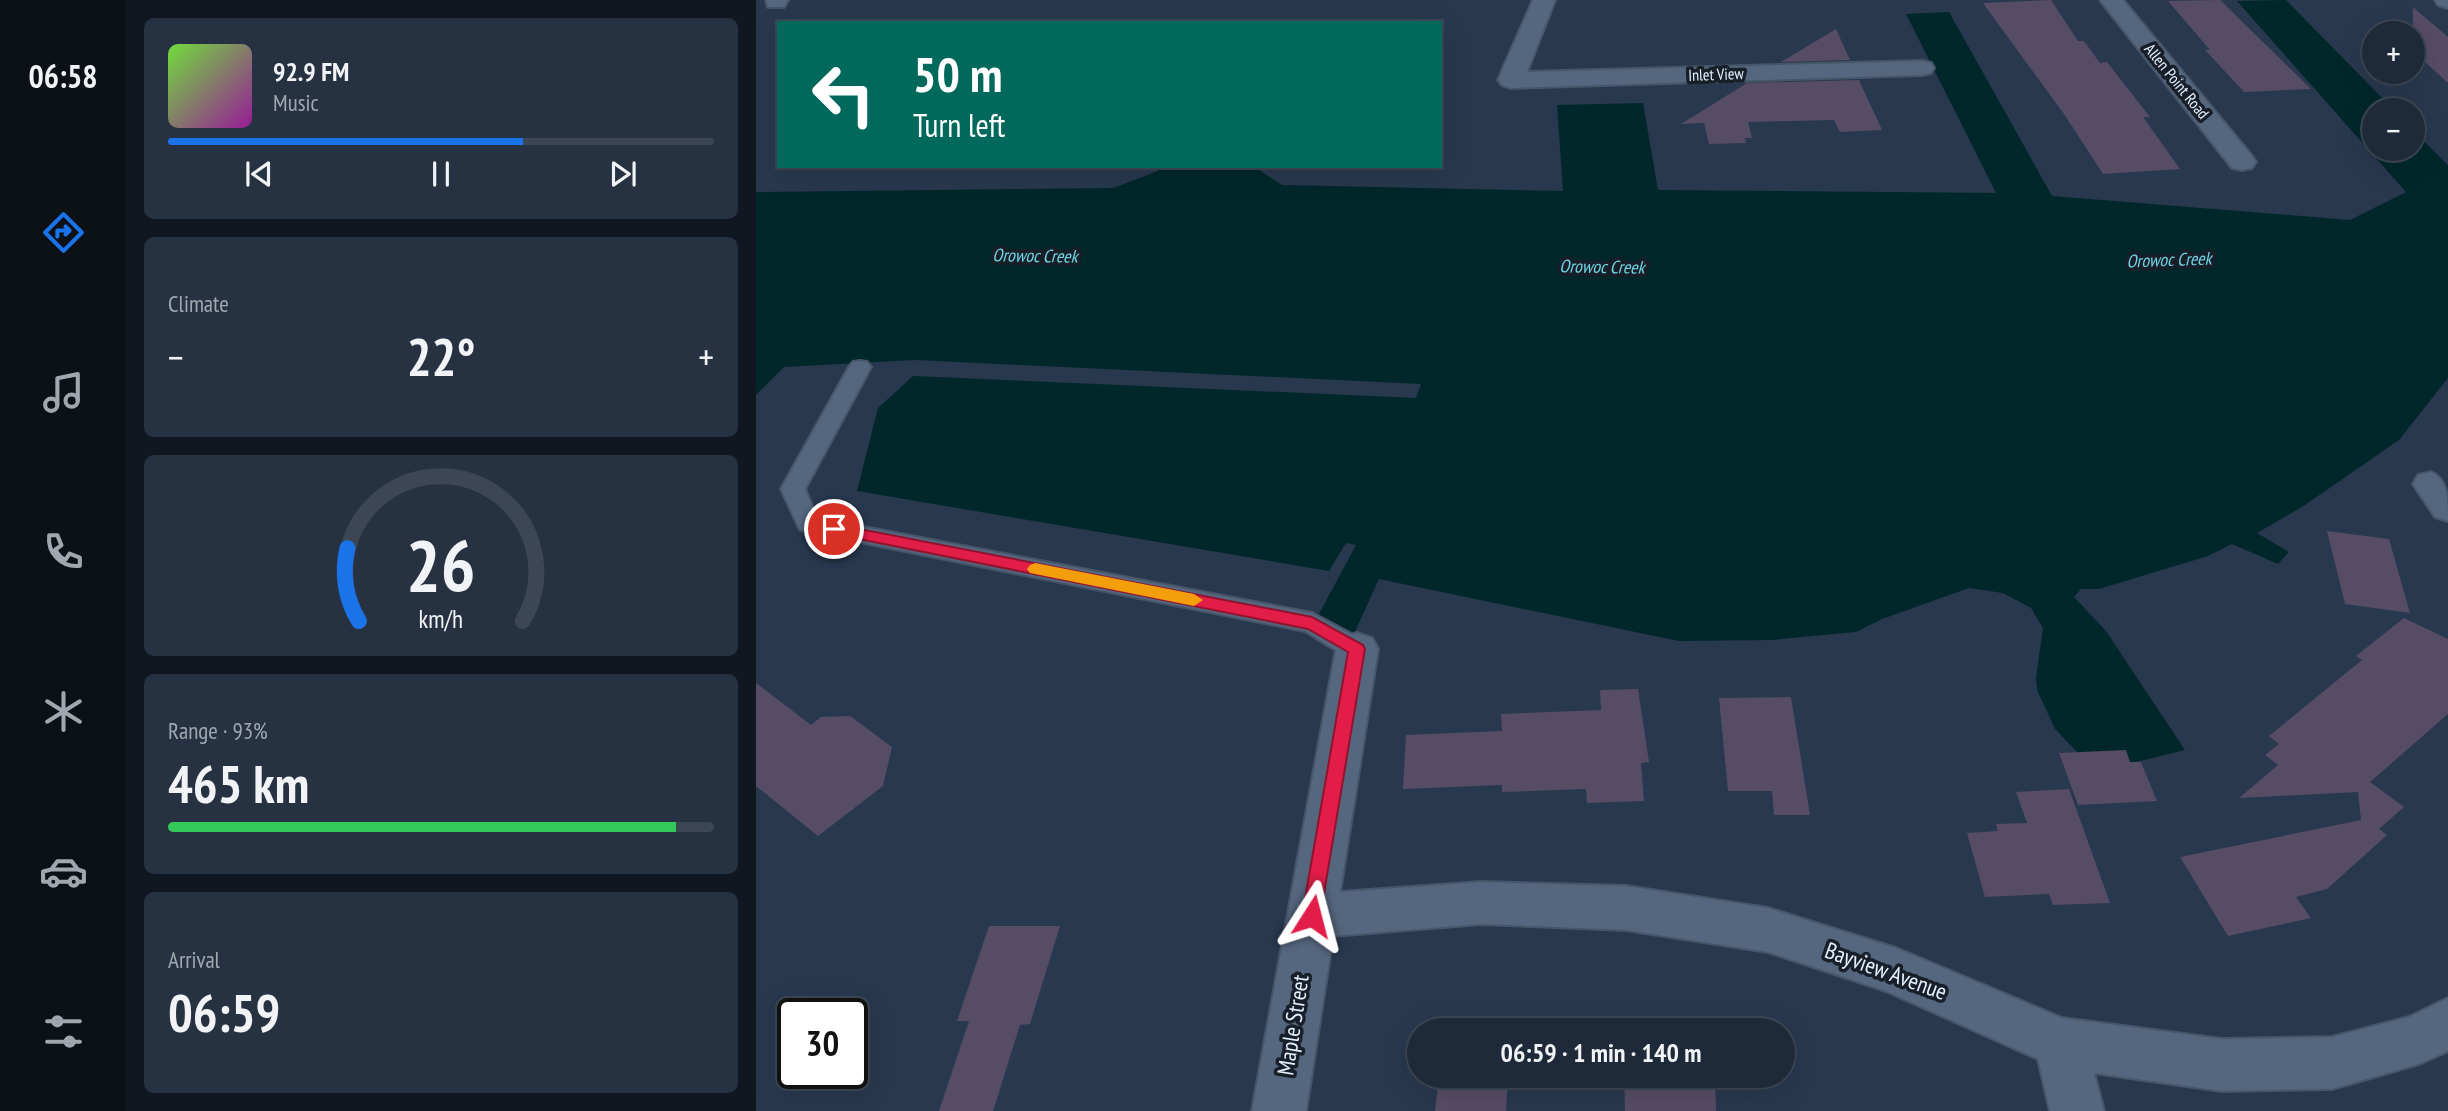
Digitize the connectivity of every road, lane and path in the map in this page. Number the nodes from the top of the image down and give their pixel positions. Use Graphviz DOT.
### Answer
graph roads {
  1 [pos="1544,0"];
  2 [pos="2111,0"];
  3 [pos="1922,68"];
  4 [pos="2242,162"];
  5 [pos="860,367"];
  6 [pos="1357,649"];
  7 [pos="1312,916"];
  8 [pos="2448,1023"];
  9 [pos="2060,1043"];
  10 [pos="1279,1111"];
  11 [pos="2077,1111"];
  1 -- 3 [label="street, Inlet View"];
  2 -- 4 [label="street, Allen Point Road"];
  5 -- 6 [label="lane"];
  6 -- 7 [label="street, Maple Street"];
  7 -- 9 [label="street, Bayview Avenue"];
  7 -- 10 [label="street, Maple Street"];
  8 -- 9 [label="street, Bayview Avenue"];
  9 -- 11 [label="street"];
}
